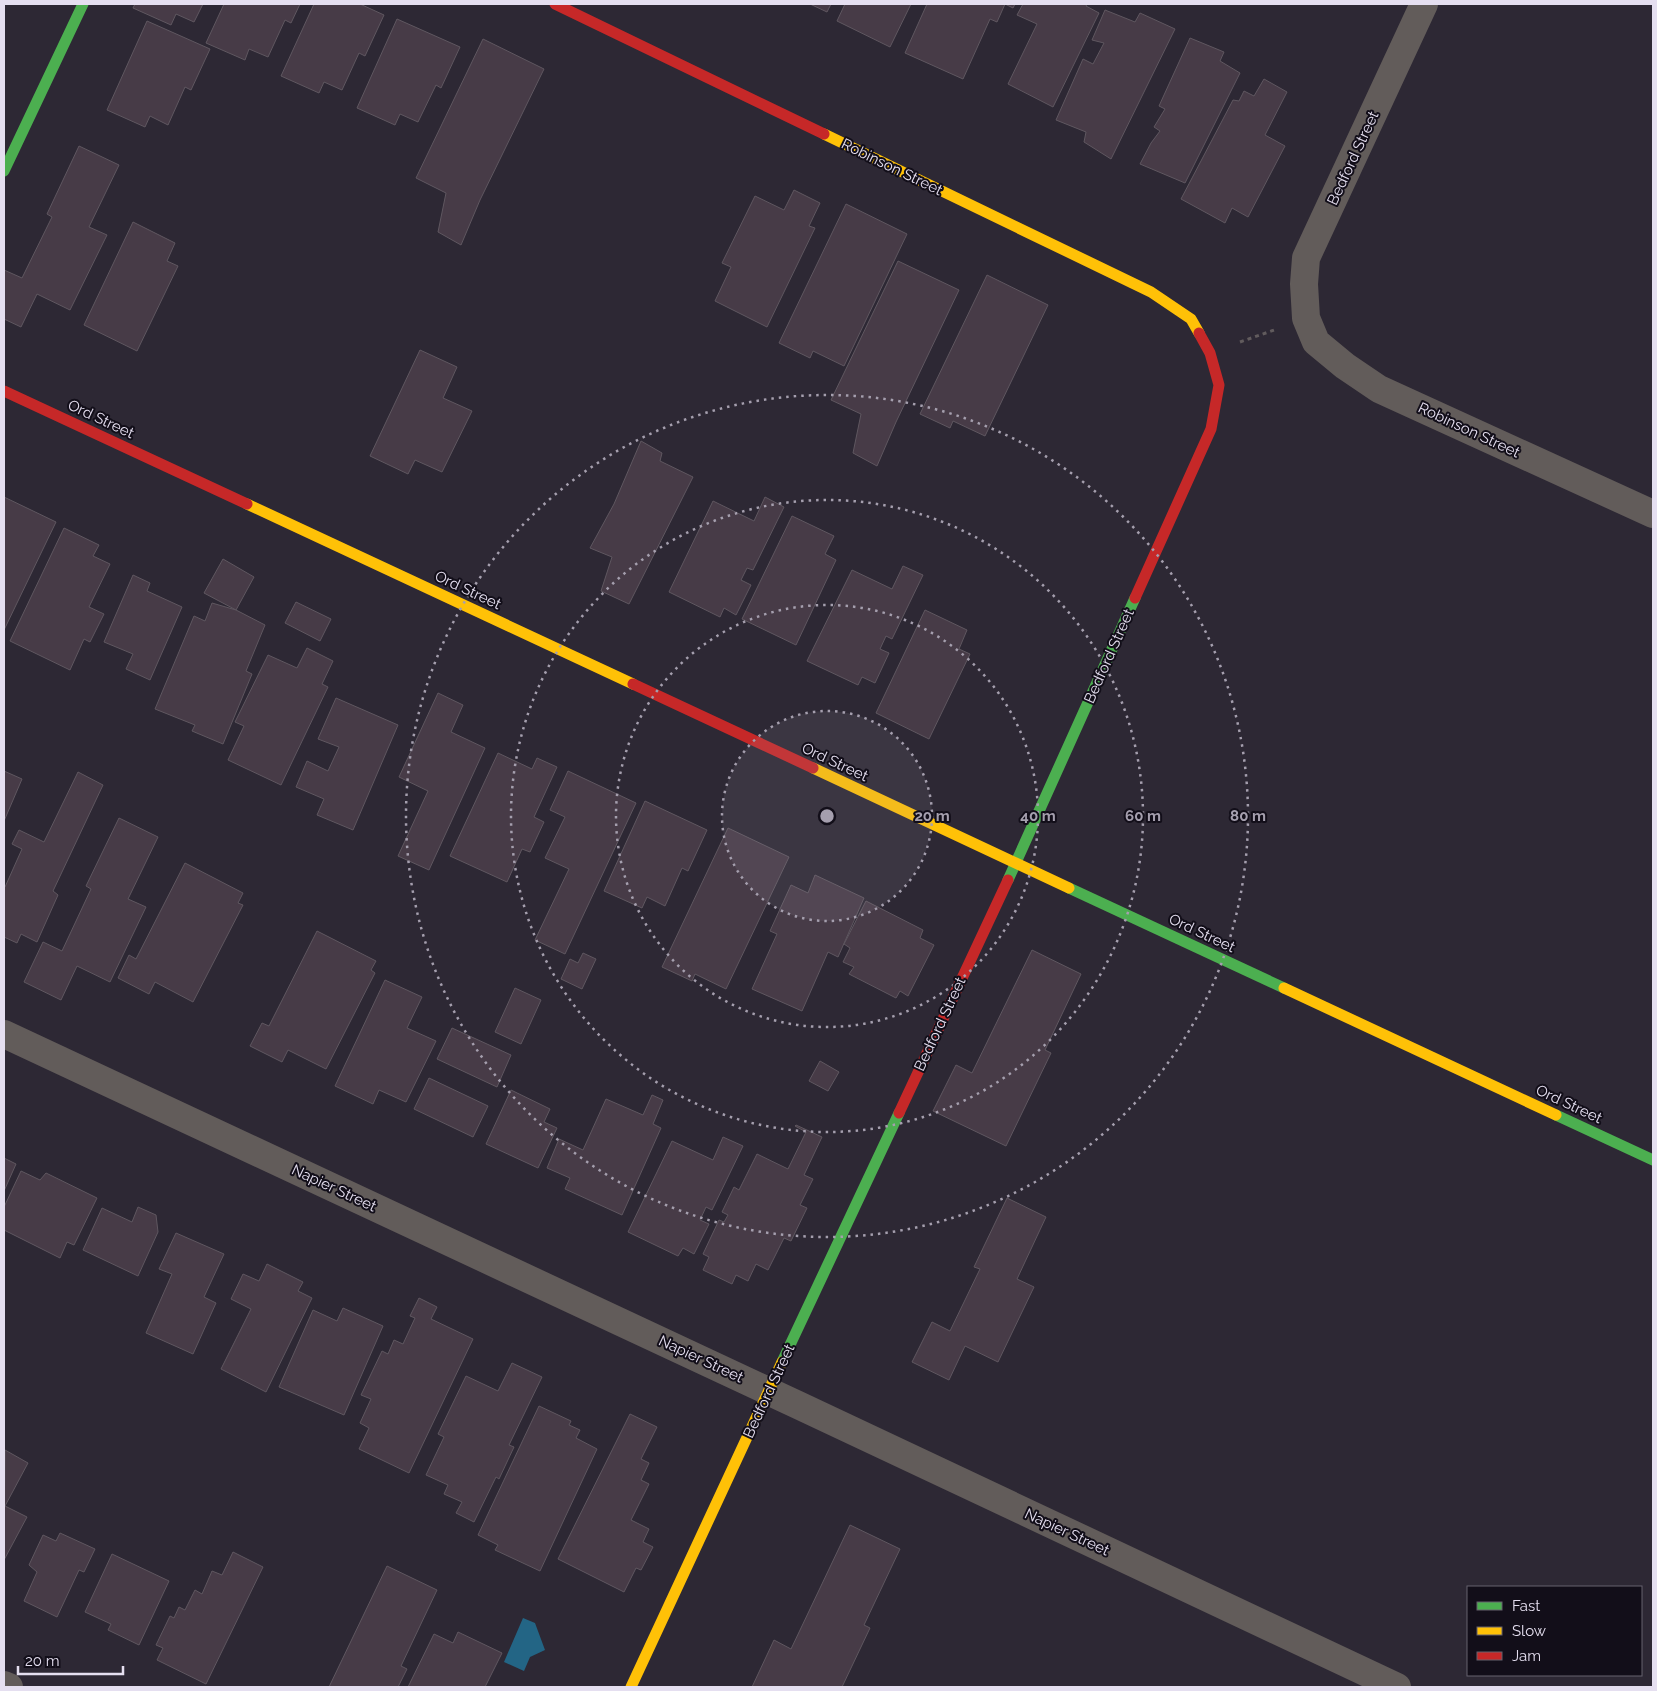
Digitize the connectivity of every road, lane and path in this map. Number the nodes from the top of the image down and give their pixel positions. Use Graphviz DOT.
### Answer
graph roads {
  1 [pos="83,4"];
  2 [pos="555,4"];
  3 [pos="1424,4"];
  4 [pos="4,171"];
  5 [pos="1306,318"];
  6 [pos="1210,353"];
  7 [pos="4,391"];
  8 [pos="1653,514"];
  9 [pos="1016,862"];
  10 [pos="4,1034"];
  11 [pos="1653,1160"];
  12 [pos="769,1391"];
  13 [pos="4,1685"];
  14 [pos="9,1687"];
  15 [pos="631,1687"];
  16 [pos="1397,1687"];
  1 -- 4 [label="street"];
  2 -- 6 [label="street, Robinson Street"];
  3 -- 5 [label="street, Bedford Street"];
  5 -- 6 [label="path"];
  5 -- 8 [label="street, Robinson Street"];
  6 -- 9 [label="street, Bedford Street"];
  7 -- 9 [label="street, Ord Street"];
  9 -- 11 [label="street, Ord Street"];
  9 -- 12 [label="street, Bedford Street"];
  10 -- 12 [label="street, Napier Street"];
  12 -- 15 [label="street, Bedford Street"];
  12 -- 16 [label="street, Napier Street"];
  13 -- 14 [label="street"];
}
